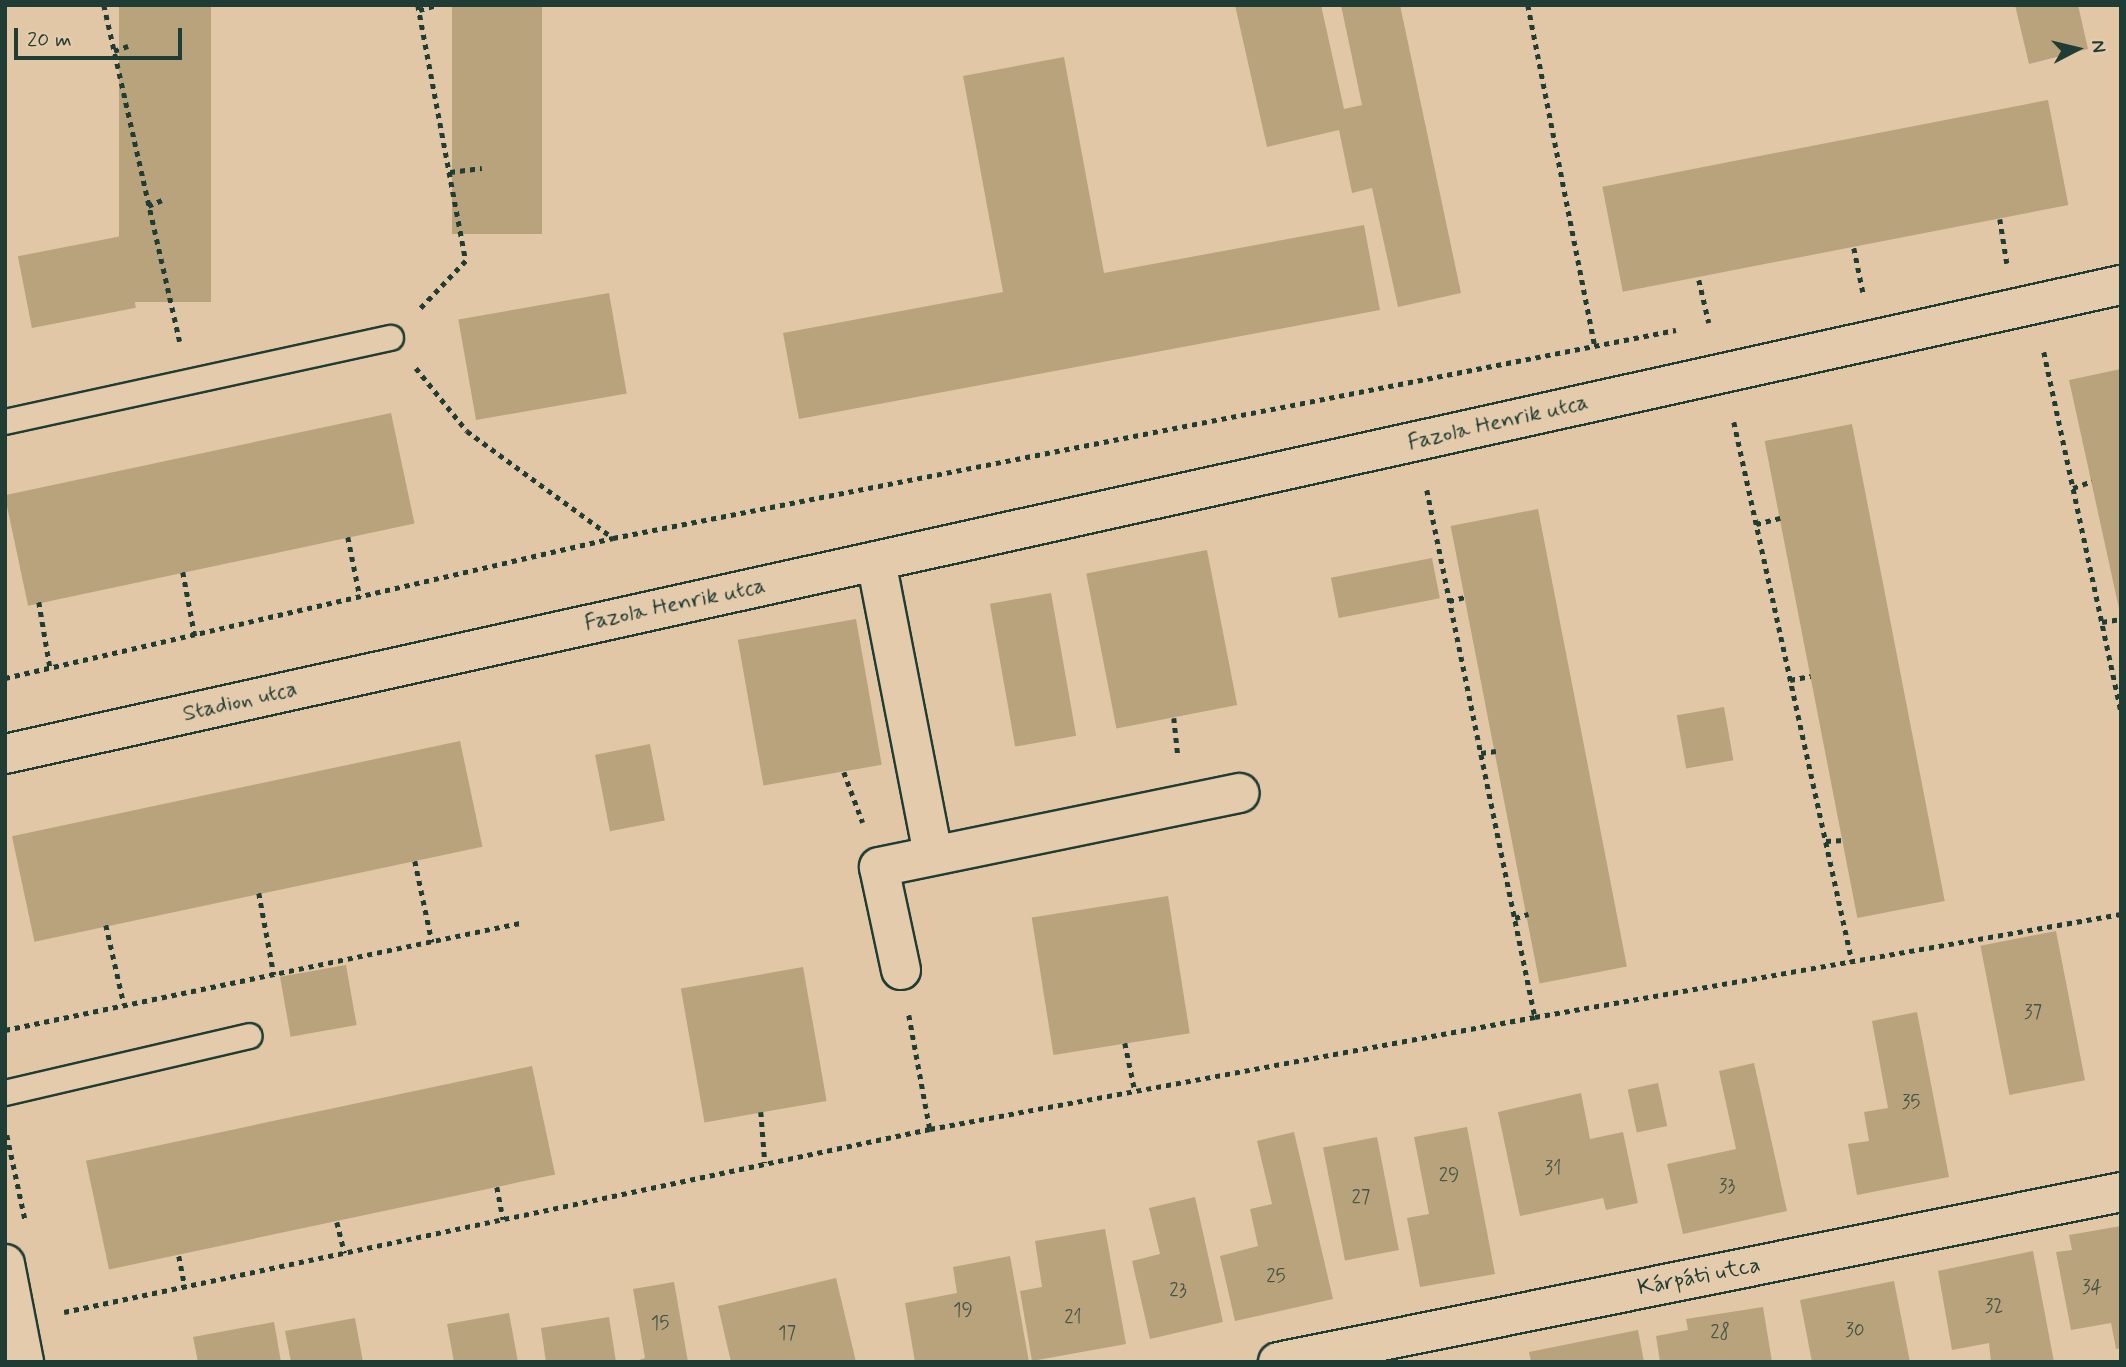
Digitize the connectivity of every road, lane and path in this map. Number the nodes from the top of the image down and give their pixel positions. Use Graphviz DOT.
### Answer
graph roads {
  1 [pos="104,5"];
  2 [pos="436,5"];
  3 [pos="1528,5"];
  4 [pos="419,8"];
  5 [pos="128,46"];
  6 [pos="114,51"];
  7 [pos="482,168"];
  8 [pos="450,172"];
  9 [pos="163,200"];
  10 [pos="148,206"];
  11 [pos="2000,219"];
  12 [pos="1854,248"];
  13 [pos="2020,263"];
  14 [pos="2007,265"];
  15 [pos="1994,268"];
  16 [pos="1699,280"];
  17 [pos="2121,285"];
  18 [pos="1876,291"];
  19 [pos="1863,294"];
  20 [pos="1850,296"];
  21 [pos="2034,304"];
  22 [pos="1722,321"];
  23 [pos="1709,323"];
  24 [pos="1696,326"];
  25 [pos="1684,328"];
  26 [pos="391,338"];
  27 [pos="1595,346"];
  28 [pos="1724,373"];
  29 [pos="190,383"];
  30 [pos="1606,399"];
  31 [pos="5,422"];
  32 [pos="1417,441"];
  33 [pos="2092,481"];
  34 [pos="2073,488"];
  35 [pos="1780,518"];
  36 [pos="1756,524"];
  37 [pos="348,537"];
  38 [pos="613,538"];
  39 [pos="876,561"];
  40 [pos="183,572"];
  41 [pos="360,597"];
  42 [pos="1465,597"];
  43 [pos="1449,601"];
  44 [pos="39,602"];
  45 [pos="2121,619"];
  46 [pos="2102,622"];
  47 [pos="195,636"];
  48 [pos="474,650"];
  49 [pos="50,667"];
  50 [pos="1811,676"];
  51 [pos="5,678"];
  52 [pos="1790,680"];
  53 [pos="2121,710"];
  54 [pos="1496,751"];
  55 [pos="1481,753"];
  56 [pos="5,754"];
  57 [pos="1239,793"];
  58 [pos="1844,840"];
  59 [pos="1826,841"];
  60 [pos="933,854"];
  61 [pos="415,861"];
  62 [pos="259,893"];
  63 [pos="1528,914"];
  64 [pos="2121,914"];
  65 [pos="1514,918"];
  66 [pos="520,923"];
  67 [pos="106,925"];
  68 [pos="432,942"];
  69 [pos="1852,961"];
  70 [pos="901,970"];
  71 [pos="274,975"];
  72 [pos="124,1004"];
  73 [pos="1535,1017"];
  74 [pos="5,1030"];
  75 [pos="249,1036"];
  76 [pos="1125,1043"];
  77 [pos="1135,1091"];
  78 [pos="5,1093"];
  79 [pos="761,1112"];
  80 [pos="930,1129"];
  81 [pos="765,1163"];
  82 [pos="497,1188"];
  83 [pos="2121,1192"];
  84 [pos="503,1219"];
  85 [pos="337,1222"];
  86 [pos="345,1252"];
  87 [pos="179,1256"];
  88 [pos="5,1264"];
  89 [pos="185,1286"];
  90 [pos="17,1322"];
  91 [pos="24,1362"];
  92 [pos="1278,1362"];
  1 -- 6 [label="path"];
  2 -- 4 [label="path"];
  3 -- 27 [label="path"];
  4 -- 8 [label="path"];
  5 -- 6 [label="path"];
  6 -- 10 [label="path"];
  7 -- 8 [label="path"];
  8 -- 26 [label="path"];
  9 -- 10 [label="path"];
  10 -- 29 [label="path"];
  11 -- 14 [label="path"];
  12 -- 19 [label="path"];
  13 -- 14 [label="path"];
  14 -- 15 [label="path"];
  16 -- 23 [label="path"];
  17 -- 21 [label="street, Fazola Henrik utca"];
  18 -- 19 [label="path"];
  19 -- 20 [label="path"];
  21 -- 28 [label="street, Fazola Henrik utca"];
  21 -- 34 [label="path"];
  22 -- 23 [label="path"];
  23 -- 24 [label="path"];
  25 -- 27 [label="path"];
  26 -- 29 [label="lane"];
  26 -- 38 [label="path"];
  27 -- 30 [label="path"];
  27 -- 38 [label="path"];
  28 -- 30 [label="street, Fazola Henrik utca"];
  28 -- 36 [label="path"];
  29 -- 31 [label="lane"];
  30 -- 32 [label="street, Fazola Henrik utca"];
  32 -- 39 [label="street, Fazola Henrik utca"];
  32 -- 43 [label="path"];
  33 -- 34 [label="path"];
  34 -- 46 [label="path"];
  35 -- 36 [label="path"];
  36 -- 52 [label="path"];
  37 -- 41 [label="path"];
  38 -- 41 [label="path"];
  39 -- 48 [label="street, Fazola Henrik utca"];
  39 -- 60 [label="street"];
  40 -- 47 [label="path"];
  41 -- 47 [label="path"];
  42 -- 43 [label="path"];
  43 -- 55 [label="path"];
  44 -- 49 [label="path"];
  45 -- 46 [label="path"];
  46 -- 53 [label="path"];
  47 -- 49 [label="path"];
  48 -- 56 [label="street, Stadion utca"];
  49 -- 51 [label="path"];
  50 -- 52 [label="path"];
  52 -- 59 [label="path"];
  54 -- 55 [label="path"];
  55 -- 65 [label="path"];
  57 -- 60 [label="street"];
  58 -- 59 [label="path"];
  59 -- 69 [label="path"];
  60 -- 70 [label="street"];
  61 -- 68 [label="path"];
  62 -- 71 [label="path"];
  63 -- 65 [label="path"];
  64 -- 69 [label="path"];
  65 -- 73 [label="path"];
  66 -- 68 [label="path"];
  67 -- 72 [label="path"];
  68 -- 71 [label="path"];
  69 -- 73 [label="path"];
  70 -- 80 [label="path"];
  71 -- 72 [label="path"];
  72 -- 74 [label="path"];
  73 -- 77 [label="path"];
  75 -- 78 [label="lane"];
  76 -- 77 [label="path"];
  77 -- 80 [label="path"];
  79 -- 81 [label="path"];
  80 -- 81 [label="path"];
  81 -- 84 [label="path"];
  82 -- 84 [label="path"];
  83 -- 92 [label="street, Kárpáti utca"];
  84 -- 86 [label="path"];
  85 -- 86 [label="path"];
  86 -- 89 [label="path"];
  87 -- 89 [label="path"];
  88 -- 90 [label="street"];
  89 -- 90 [label="path"];
  90 -- 91 [label="street"];
}
